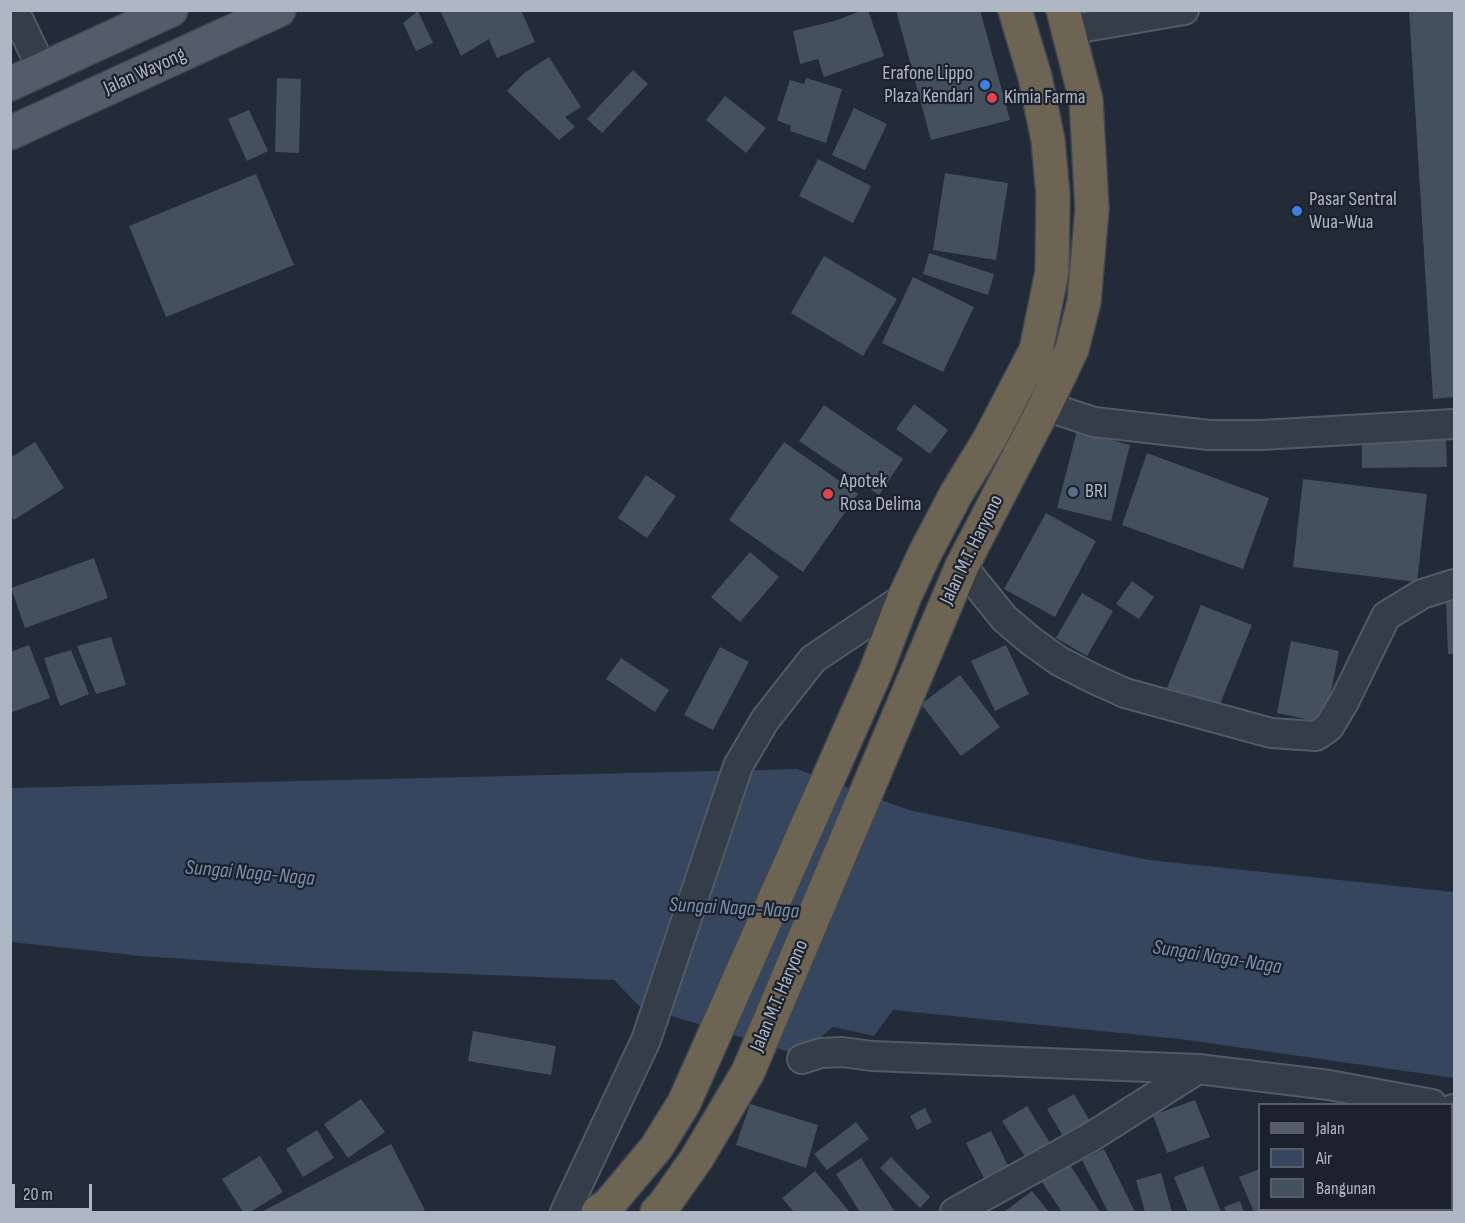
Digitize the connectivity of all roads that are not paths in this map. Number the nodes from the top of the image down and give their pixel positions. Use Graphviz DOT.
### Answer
graph roads {
  1 [pos="14,10"];
  2 [pos="171,10"];
  3 [pos="279,10"];
  4 [pos="1015,10"];
  5 [pos="1184,10"];
  6 [pos="1066,20"];
  7 [pos="42,69"];
  8 [pos="10,84"];
  9 [pos="10,133"];
  10 [pos="1045,406"];
  11 [pos="1455,424"];
  12 [pos="962,566"];
  13 [pos="1455,584"];
  14 [pos="904,598"];
  15 [pos="802,1059"];
  16 [pos="1198,1069"];
  17 [pos="1423,1103"];
  18 [pos="565,1212"];
  19 [pos="597,1212"];
  20 [pos="657,1212"];
  21 [pos="956,1212"];
  1 -- 7 [label="street"];
  2 -- 7 [label="main road"];
  3 -- 9 [label="main road, Jalan Wayong"];
  4 -- 14 [label="highway, Jalan M.T. Haryono"];
  5 -- 6 [label="street"];
  6 -- 10 [label="highway, Jalan M.T. Haryono"];
  7 -- 8 [label="main road"];
  10 -- 11 [label="street"];
  10 -- 12 [label="highway, Jalan M.T. Haryono"];
  12 -- 13 [label="street"];
  12 -- 20 [label="highway, Jalan M.T. Haryono"];
  14 -- 18 [label="street"];
  14 -- 19 [label="highway, Jalan M.T. Haryono"];
  15 -- 16 [label="street"];
  16 -- 17 [label="street"];
  16 -- 21 [label="street"];
}
